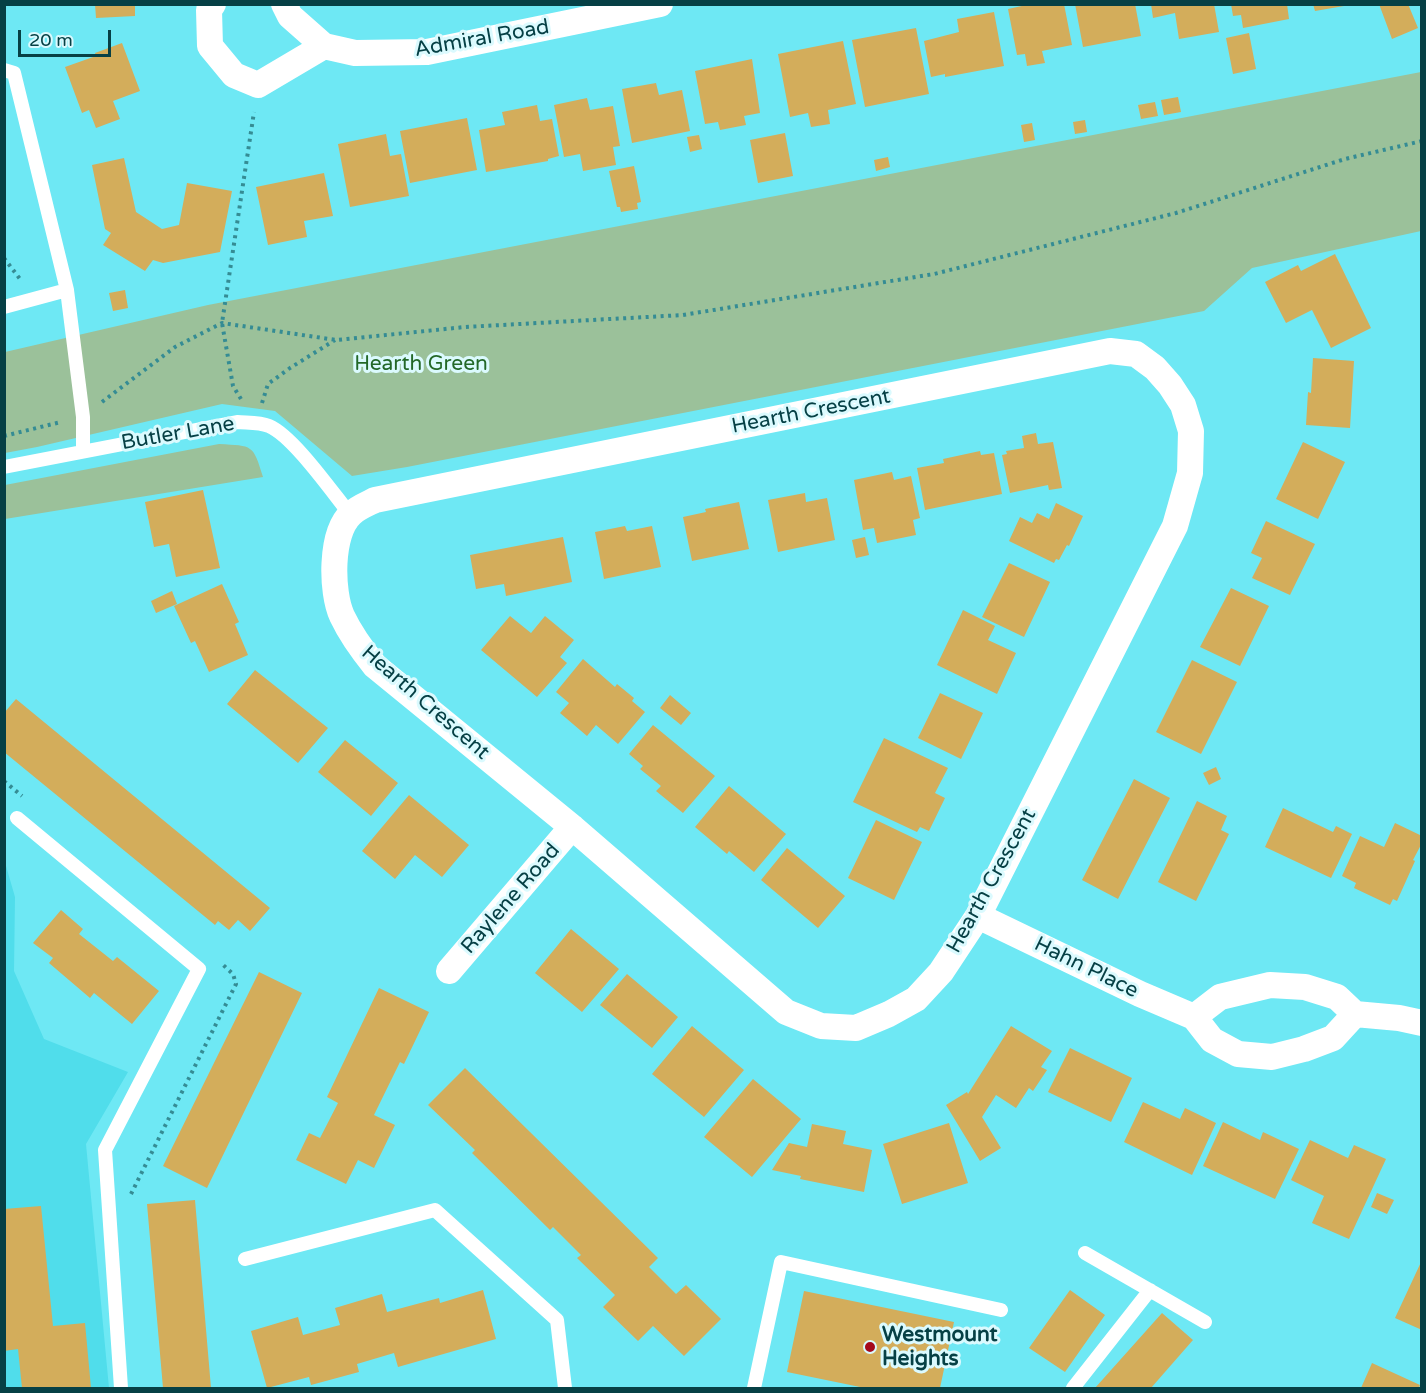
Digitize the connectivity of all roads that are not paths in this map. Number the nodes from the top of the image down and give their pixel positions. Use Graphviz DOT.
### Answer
graph roads {
  1 [pos="213,4"];
  2 [pos="284,4"];
  3 [pos="660,4"];
  4 [pos="324,46"];
  5 [pos="4,70"];
  6 [pos="67,290"];
  7 [pos="4,307"];
  8 [pos="83,450"];
  9 [pos="4,467"];
  10 [pos="350,514"];
  11 [pos="17,818"];
  12 [pos="572,827"];
  13 [pos="978,916"];
  14 [pos="449,971"];
  15 [pos="1355,1014"];
  16 [pos="1194,1017"];
  17 [pos="1422,1023"];
  18 [pos="1085,1253"];
  19 [pos="245,1259"];
  20 [pos="1150,1290"];
  21 [pos="1001,1310"];
  22 [pos="1205,1322"];
  23 [pos="121,1389"];
  24 [pos="565,1389"];
  25 [pos="754,1389"];
  26 [pos="1073,1389"];
  1 -- 4 [label="street"];
  2 -- 4 [label="street, Admiral Road"];
  3 -- 4 [label="street, Admiral Road"];
  5 -- 6 [label="lane"];
  6 -- 7 [label="lane"];
  6 -- 8 [label="lane"];
  8 -- 9 [label="lane, Butler Lane"];
  8 -- 10 [label="lane, Butler Lane"];
  10 -- 12 [label="street, Hearth Crescent"];
  10 -- 13 [label="street, Hearth Crescent"];
  11 -- 23 [label="lane"];
  12 -- 13 [label="street, Hearth Crescent"];
  12 -- 14 [label="street, Raylene Road"];
  13 -- 16 [label="street, Hahn Place"];
  15 -- 16 [label="street"];
  15 -- 16 [label="street, Hahn Place"];
  15 -- 17 [label="street"];
  18 -- 20 [label="lane"];
  19 -- 24 [label="lane"];
  20 -- 22 [label="lane"];
  20 -- 26 [label="lane"];
  21 -- 25 [label="lane"];
}
